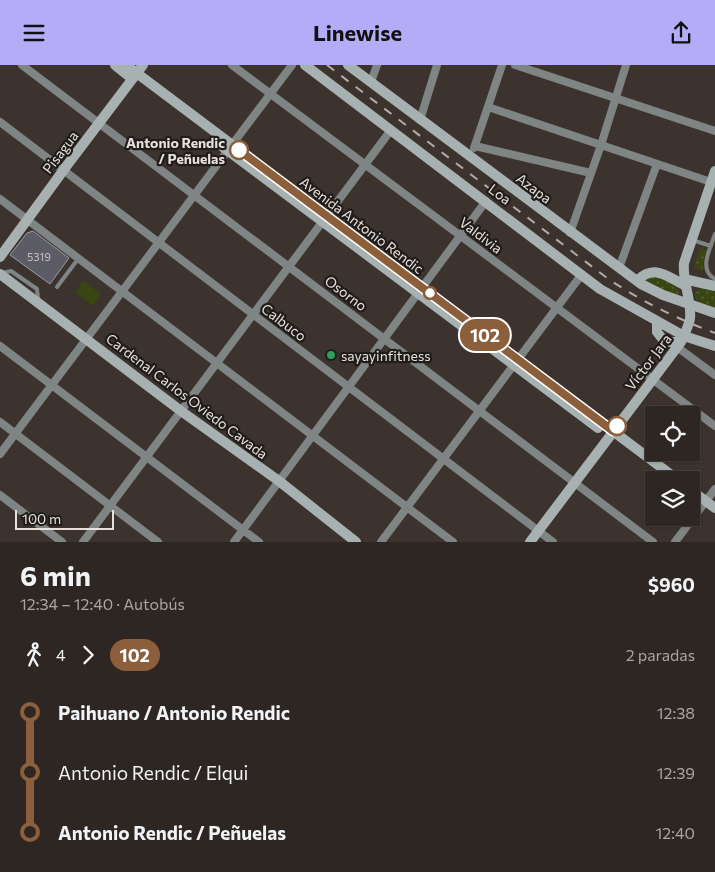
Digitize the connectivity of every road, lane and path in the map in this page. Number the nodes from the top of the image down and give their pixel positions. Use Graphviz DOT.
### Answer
graph roads {
  1 [pos="22,65"];
  2 [pos="115,65"];
  3 [pos="126,65"];
  4 [pos="232,65"];
  5 [pos="292,65"];
  6 [pos="305,65"];
  7 [pos="348,65"];
  8 [pos="376,65"];
  9 [pos="438,65"];
  10 [pos="502,65"];
  11 [pos="515,65"];
  12 [pos="626,65"];
  13 [pos="138,72"];
  14 [pos="371,82"];
  15 [pos="270,93"];
  16 [pos="616,98"];
  17 [pos="488,107"];
  18 [pos="420,119"];
  19 [pos="0,122"];
  20 [pos="100,123"];
  21 [pos="391,130"];
  22 [pos="715,131"];
  23 [pos="601,145"];
  24 [pos="475,146"];
  25 [pos="230,148"];
  26 [pos="471,158"];
  27 [pos="657,164"];
  28 [pos="366,165"];
  29 [pos="63,170"];
  30 [pos="715,171"];
  31 [pos="591,173"];
  32 [pos="711,182"];
  33 [pos="194,195"];
  34 [pos="0,199"];
  35 [pos="486,201"];
  36 [pos="325,219"];
  37 [pos="28,220"];
  38 [pos="570,233"];
  39 [pos="715,234"];
  40 [pos="460,236"];
  41 [pos="692,240"];
  42 [pos="159,243"];
  43 [pos="711,246"];
  44 [pos="0,257"];
  45 [pos="78,259"];
  46 [pos="289,267"];
  47 [pos="619,268"];
  48 [pos="0,274"];
  49 [pos="582,274"];
  50 [pos="715,279"];
  51 [pos="637,281"];
  52 [pos="685,283"];
  53 [pos="715,286"];
  54 [pos="57,287"];
  55 [pos="420,291"];
  56 [pos="122,292"];
  57 [pos="689,303"];
  58 [pos="556,307"];
  59 [pos="715,313"];
  60 [pos="253,315"];
  61 [pos="385,338"];
  62 [pos="87,339"];
  63 [pos="680,342"];
  64 [pos="715,345"];
  65 [pos="0,346"];
  66 [pos="515,362"];
  67 [pos="217,363"];
  68 [pos="715,375"];
  69 [pos="652,379"];
  70 [pos="52,385"];
  71 [pos="349,387"];
  72 [pos="480,410"];
  73 [pos="181,411"];
  74 [pos="0,422"];
  75 [pos="715,426"];
  76 [pos="16,434"];
  77 [pos="611,434"];
  78 [pos="312,436"];
  79 [pos="0,454"];
  80 [pos="147,457"];
  81 [pos="443,459"];
  82 [pos="656,471"];
  83 [pos="665,471"];
  84 [pos="279,481"];
  85 [pos="575,482"];
  86 [pos="715,489"];
  87 [pos="0,495"];
  88 [pos="700,500"];
  89 [pos="700,502"];
  90 [pos="704,504"];
  91 [pos="110,505"];
  92 [pos="407,507"];
  93 [pos="715,508"];
  94 [pos="715,516"];
  95 [pos="243,530"];
  96 [pos="538,531"];
  97 [pos="62,542"];
  98 [pos="83,542"];
  99 [pos="158,542"];
  100 [pos="234,542"];
  101 [pos="259,542"];
  102 [pos="356,542"];
  103 [pos="381,542"];
  104 [pos="453,542"];
  105 [pos="530,542"];
  106 [pos="553,542"];
  107 [pos="653,542"];
  108 [pos="675,542"];
  1 -- 20 [label="street, Osorno"];
  2 -- 13 [label="main road, Avenida Antonio Rendic"];
  3 -- 13 [label="main road, Avenida Antonio Rendic"];
  4 -- 15 [label="street, Valdivia"];
  5 -- 15 [label="street"];
  6 -- 21 [label="main road, Loa"];
  7 -- 14 [label="main road, Azapa"];
  8 -- 14 [label="street"];
  9 -- 18 [label="street"];
  10 -- 17 [label="street"];
  11 -- 16 [label="street"];
  12 -- 16 [label="street"];
  13 -- 20 [label="main road, Pisagua"];
  13 -- 25 [label="main road, Avenida Antonio Rendic"];
  14 -- 18 [label="main road, Azapa"];
  15 -- 25 [label="street"];
  15 -- 28 [label="street, Valdivia"];
  16 -- 22 [label="street"];
  16 -- 23 [label="street"];
  17 -- 23 [label="street"];
  17 -- 24 [label="street"];
  18 -- 26 [label="main road, Azapa"];
  19 -- 29 [label="street, Calbuco"];
  20 -- 29 [label="main road, Pisagua"];
  20 -- 33 [label="street, Osorno"];
  21 -- 28 [label="street"];
  21 -- 35 [label="main road, Loa"];
  23 -- 27 [label="street"];
  23 -- 31 [label="street"];
  24 -- 26 [label="street"];
  24 -- 31 [label="street"];
  25 -- 33 [label="street"];
  25 -- 36 [label="main road, Avenida Antonio Rendic"];
  26 -- 38 [label="main road, Azapa"];
  27 -- 32 [label="street"];
  27 -- 47 [label="street"];
  28 -- 36 [label="street"];
  28 -- 40 [label="street, Valdivia"];
  29 -- 37 [label="main road, Pisagua"];
  29 -- 42 [label="street, Calbuco"];
  30 -- 32 [label="main road, Víctor Jara"];
  31 -- 38 [label="street"];
  32 -- 41 [label="main road, Víctor Jara"];
  33 -- 42 [label="street"];
  33 -- 46 [label="street, Osorno"];
  34 -- 37 [label="street"];
  35 -- 40 [label="street"];
  35 -- 49 [label="main road, Loa"];
  36 -- 46 [label="street"];
  36 -- 55 [label="main road, Avenida Antonio Rendic"];
  37 -- 44 [label="main road, Pisagua"];
  37 -- 45 [label="street"];
  38 -- 47 [label="main road, Azapa"];
  39 -- 43 [label="lane"];
  40 -- 55 [label="street"];
  40 -- 58 [label="street, Valdivia"];
  41 -- 43 [label="lane"];
  41 -- 52 [label="main road, Víctor Jara"];
  42 -- 56 [label="street"];
  42 -- 60 [label="street, Calbuco"];
  43 -- 50 [label="lane"];
  45 -- 54 [label="lane"];
  45 -- 56 [label="street"];
  46 -- 60 [label="street"];
  46 -- 61 [label="street, Osorno"];
  47 -- 51 [label="main road, Azapa"];
  48 -- 62 [label="main road, Cardenal Carlos Oviedo Cavada"];
  49 -- 58 [label="street"];
  49 -- 63 [label="main road, Loa"];
  51 -- 52 [label="main road"];
  51 -- 57 [label="main road, Azapa"];
  52 -- 53 [label="main road"];
  52 -- 57 [label="main road, Víctor Jara"];
  55 -- 61 [label="street"];
  55 -- 66 [label="main road, Avenida Antonio Rendic"];
  56 -- 62 [label="street"];
  56 -- 67 [label="street"];
  57 -- 59 [label="main road, Azapa"];
  57 -- 63 [label="main road, Víctor Jara"];
  58 -- 66 [label="street"];
  58 -- 69 [label="street, Valdivia"];
  60 -- 67 [label="street"];
  60 -- 71 [label="street, Calbuco"];
  61 -- 71 [label="street"];
  61 -- 72 [label="street, Osorno"];
  62 -- 70 [label="street"];
  62 -- 73 [label="main road, Cardenal Carlos Oviedo Cavada"];
  63 -- 64 [label="main road"];
  63 -- 68 [label="street"];
  63 -- 69 [label="main road, Víctor Jara"];
  65 -- 70 [label="street"];
  66 -- 72 [label="street"];
  66 -- 77 [label="main road, Avenida Antonio Rendic"];
  67 -- 73 [label="street"];
  67 -- 78 [label="street"];
  69 -- 75 [label="street, Valdivia"];
  69 -- 77 [label="main road, Víctor Jara"];
  70 -- 76 [label="street"];
  70 -- 80 [label="street"];
  71 -- 78 [label="street"];
  71 -- 81 [label="street, Calbuco"];
  72 -- 81 [label="street"];
  72 -- 85 [label="street, Osorno"];
  73 -- 80 [label="street"];
  73 -- 84 [label="main road, Cardenal Carlos Oviedo Cavada"];
  74 -- 76 [label="street"];
  76 -- 79 [label="street"];
  76 -- 91 [label="street"];
  77 -- 82 [label="main road, Avenida Antonio Rendic"];
  77 -- 83 [label="main road, Avenida Antonio Rendic"];
  77 -- 85 [label="main road, Víctor Jara"];
  78 -- 84 [label="street"];
  78 -- 92 [label="street"];
  80 -- 91 [label="street"];
  80 -- 95 [label="street"];
  81 -- 92 [label="street"];
  81 -- 96 [label="street, Calbuco"];
  84 -- 95 [label="street"];
  84 -- 102 [label="main road, Cardenal Carlos Oviedo Cavada"];
  85 -- 96 [label="main road, Víctor Jara"];
  85 -- 107 [label="street, Osorno"];
  86 -- 90 [label="street"];
  87 -- 97 [label="street"];
  88 -- 90 [label="main road"];
  89 -- 90 [label="main road"];
  90 -- 93 [label="main road"];
  90 -- 94 [label="main road"];
  90 -- 108 [label="street"];
  91 -- 98 [label="street"];
  91 -- 99 [label="street"];
  92 -- 103 [label="street"];
  92 -- 104 [label="street"];
  95 -- 100 [label="street"];
  95 -- 101 [label="street"];
  96 -- 105 [label="main road, Víctor Jara"];
  96 -- 106 [label="street, Calbuco"];
}
